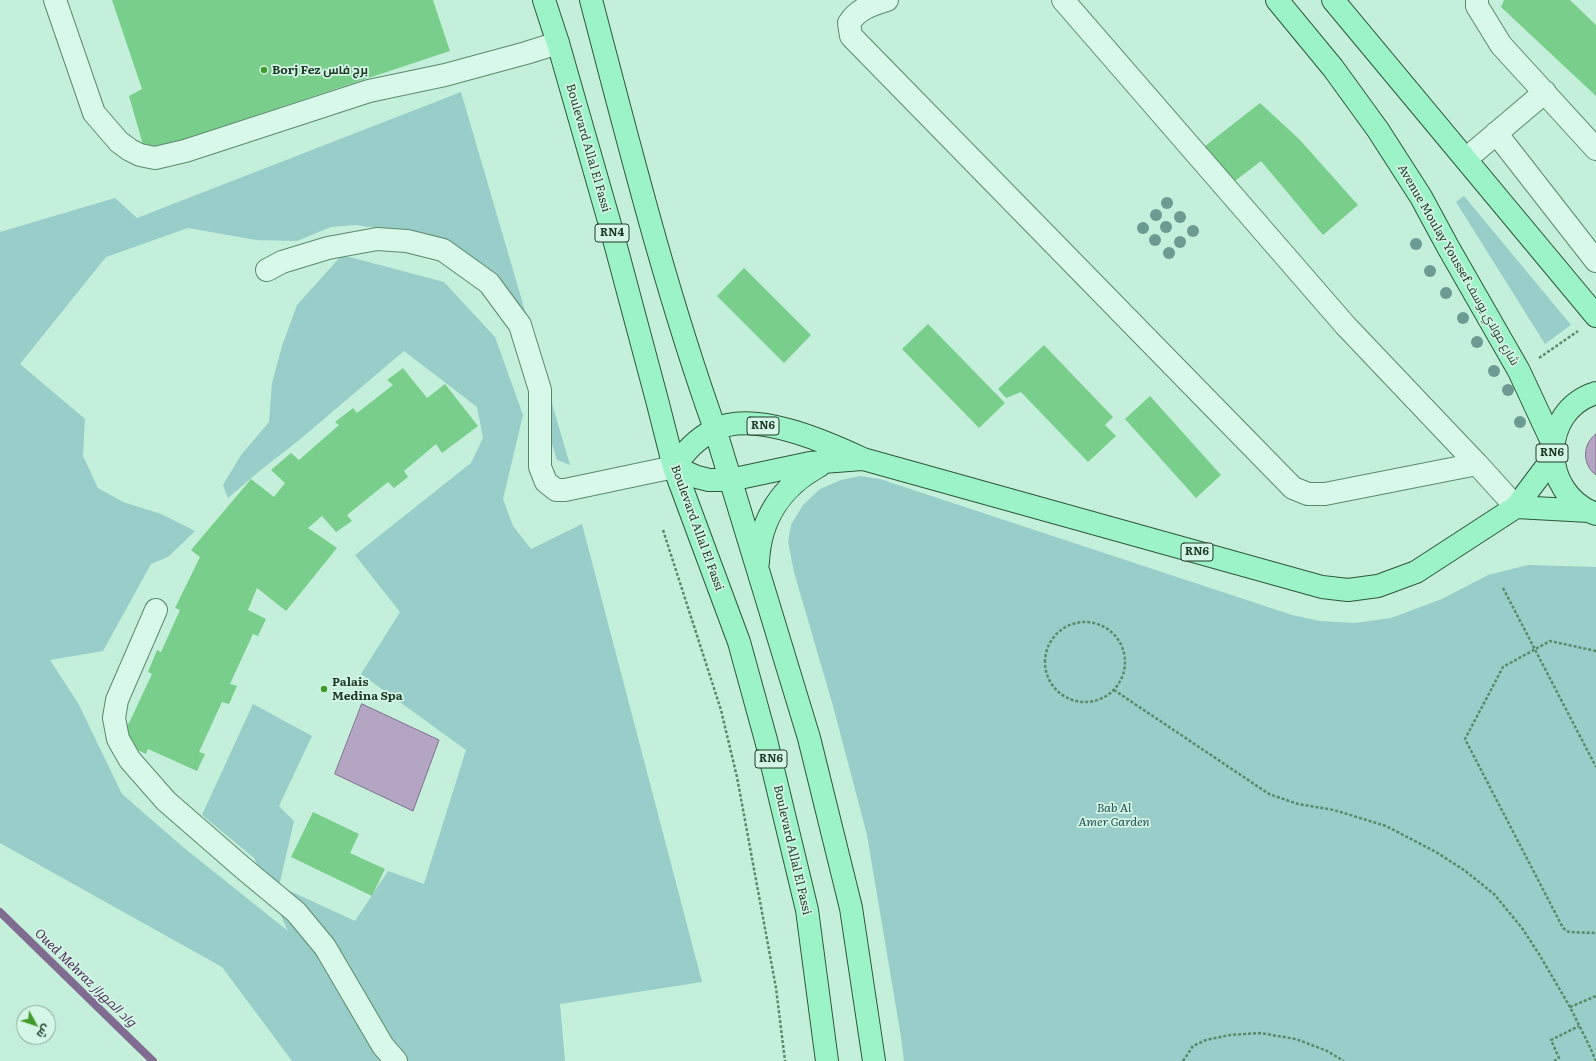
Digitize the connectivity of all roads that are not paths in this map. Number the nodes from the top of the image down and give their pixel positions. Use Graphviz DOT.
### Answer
graph roads {
  1 [pos="55,0"];
  2 [pos="544,0"];
  3 [pos="591,0"];
  4 [pos="887,0"];
  5 [pos="1063,0"];
  6 [pos="1277,0"];
  7 [pos="1333,0"];
  8 [pos="1476,0"];
  9 [pos="558,43"];
  10 [pos="1545,92"];
  11 [pos="1496,133"];
  12 [pos="1596,149"];
  13 [pos="1466,159"];
  14 [pos="1596,261"];
  15 [pos="267,270"];
  16 [pos="1590,321"];
  17 [pos="1596,393"];
  18 [pos="715,429"];
  19 [pos="1553,451"];
  20 [pos="864,459"];
  21 [pos="826,462"];
  22 [pos="1477,464"];
  23 [pos="674,467"];
  24 [pos="730,480"];
  25 [pos="1516,507"];
  26 [pos="1592,512"];
  27 [pos="758,571"];
  28 [pos="156,610"];
  29 [pos="396,1061"];
  30 [pos="827,1061"];
  31 [pos="874,1061"];
  1 -- 9 [label="street"];
  2 -- 9 [label="main road, Boulevard Allal El Fassi / RN4"];
  3 -- 18 [label="main road"];
  4 -- 22 [label="street"];
  5 -- 22 [label="street"];
  6 -- 19 [label="main road, Avenue Moulay Youssef شارع مولاي يوسف"];
  7 -- 13 [label="main road"];
  8 -- 10 [label="street"];
  9 -- 23 [label="main road, Boulevard Allal El Fassi / RN4"];
  10 -- 11 [label="street"];
  10 -- 12 [label="street"];
  11 -- 13 [label="street"];
  11 -- 14 [label="street"];
  13 -- 16 [label="main road"];
  15 -- 23 [label="street"];
  17 -- 19 [label="main road, RN6"];
  18 -- 20 [label="main road, RN6"];
  18 -- 23 [label="main road, RN6"];
  18 -- 24 [label="main road"];
  19 -- 25 [label="main road, RN6"];
  19 -- 26 [label="main road, RN6"];
  20 -- 21 [label="main road, RN6"];
  20 -- 25 [label="main road, RN6"];
  21 -- 24 [label="main road, RN6"];
  21 -- 27 [label="main road"];
  22 -- 25 [label="street"];
  23 -- 24 [label="main road, RN6"];
  23 -- 30 [label="main road, Boulevard Allal El Fassi / RN6"];
  24 -- 27 [label="main road"];
  25 -- 26 [label="main road, RN6"];
  27 -- 31 [label="main road"];
  28 -- 29 [label="street"];
}
